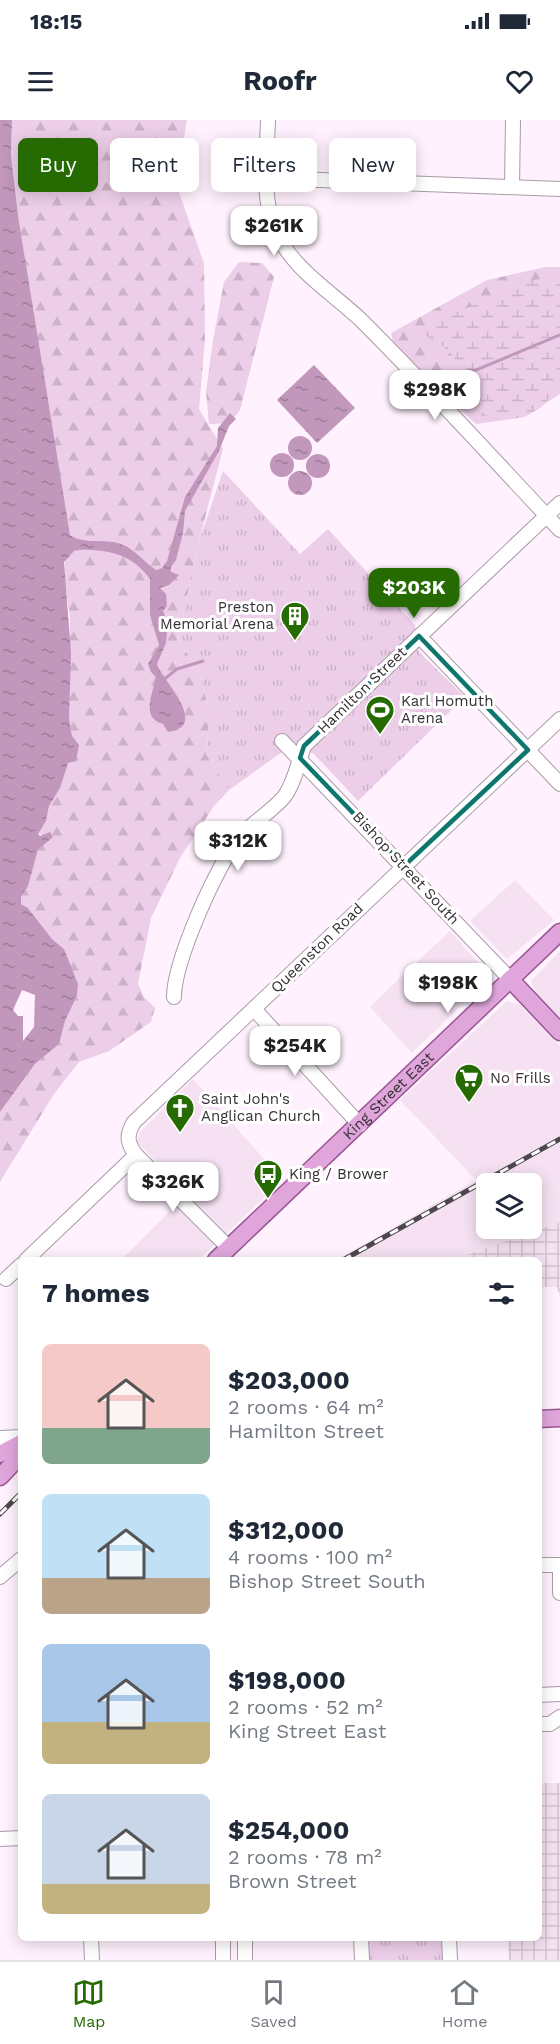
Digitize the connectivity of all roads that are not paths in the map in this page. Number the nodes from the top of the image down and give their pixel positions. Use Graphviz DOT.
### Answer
graph roads {
  1 [pos="267,120"];
  2 [pos="513,120"];
  3 [pos="267,138"];
  4 [pos="317,180"];
  5 [pos="512,187"];
  6 [pos="560,189"];
  7 [pos="268,192"];
  8 [pos="560,503"];
  9 [pos="547,516"];
  10 [pos="560,530"];
  11 [pos="419,636"];
  12 [pos="560,718"];
  13 [pos="282,741"];
  14 [pos="528,750"];
  15 [pos="300,758"];
  16 [pos="560,784"];
  17 [pos="404,866"];
  18 [pos="560,932"];
  19 [pos="510,979"];
  20 [pos="174,997"];
  21 [pos="254,1009"];
  22 [pos="560,1032"];
  23 [pos="360,1125"];
  24 [pos="136,1155"];
  25 [pos="229,1248"];
  26 [pos="29,1257"];
  27 [pos="219,1257"];
  28 [pos="18,1268"];
  29 [pos="6,1279"];
  30 [pos="560,1418"];
  31 [pos="542,1419"];
  32 [pos="18,1437"];
  33 [pos="0,1438"];
  34 [pos="18,1445"];
  35 [pos="0,1454"];
  36 [pos="18,1458"];
  37 [pos="0,1476"];
  38 [pos="18,1562"];
  39 [pos="542,1565"];
  40 [pos="560,1565"];
  41 [pos="0,1577"];
  42 [pos="560,1593"];
  43 [pos="560,1694"];
  44 [pos="542,1695"];
  45 [pos="560,1717"];
  46 [pos="542,1725"];
  47 [pos="18,1838"];
  48 [pos="0,1839"];
  49 [pos="91,1941"];
  50 [pos="223,1941"];
  51 [pos="245,1941"];
  52 [pos="362,1941"];
  53 [pos="449,1941"];
  54 [pos="92,1960"];
  55 [pos="223,1960"];
  56 [pos="245,1960"];
  57 [pos="362,1960"];
  58 [pos="450,1960"];
  1 -- 3 [label="street"];
  2 -- 5 [label="street"];
  4 -- 5 [label="street"];
  5 -- 6 [label="street"];
  7 -- 9 [label="street"];
  8 -- 9 [label="street, Hamilton Street"];
  9 -- 10 [label="street"];
  9 -- 11 [label="street, Hamilton Street"];
  11 -- 14 [label="street"];
  11 -- 15 [label="street, Hamilton Street"];
  12 -- 14 [label="street, Queenston Road"];
  13 -- 15 [label="street, Bishop Street South"];
  14 -- 16 [label="street"];
  14 -- 17 [label="street, Queenston Road"];
  15 -- 17 [label="street, Bishop Street South"];
  15 -- 20 [label="street"];
  17 -- 19 [label="street, Bishop Street South"];
  17 -- 21 [label="street, Queenston Road"];
  18 -- 19 [label="main road, King Street East"];
  19 -- 22 [label="main road"];
  19 -- 23 [label="main road, King Street East"];
  21 -- 23 [label="street"];
  21 -- 24 [label="street, Queenston Road"];
  23 -- 25 [label="main road, King Street East"];
  24 -- 25 [label="street"];
  24 -- 26 [label="street"];
  25 -- 27 [label="main road, King Street East"];
  28 -- 29 [label="street"];
  30 -- 31 [label="main road"];
  32 -- 33 [label="street"];
  34 -- 35 [label="main road"];
  36 -- 37 [label="main road"];
  38 -- 41 [label="street"];
  39 -- 40 [label="street"];
  40 -- 42 [label="street"];
  43 -- 44 [label="street"];
  45 -- 46 [label="street"];
  47 -- 48 [label="street"];
  49 -- 54 [label="street"];
  50 -- 55 [label="street"];
  51 -- 56 [label="street"];
  52 -- 57 [label="street"];
  53 -- 58 [label="street"];
}
